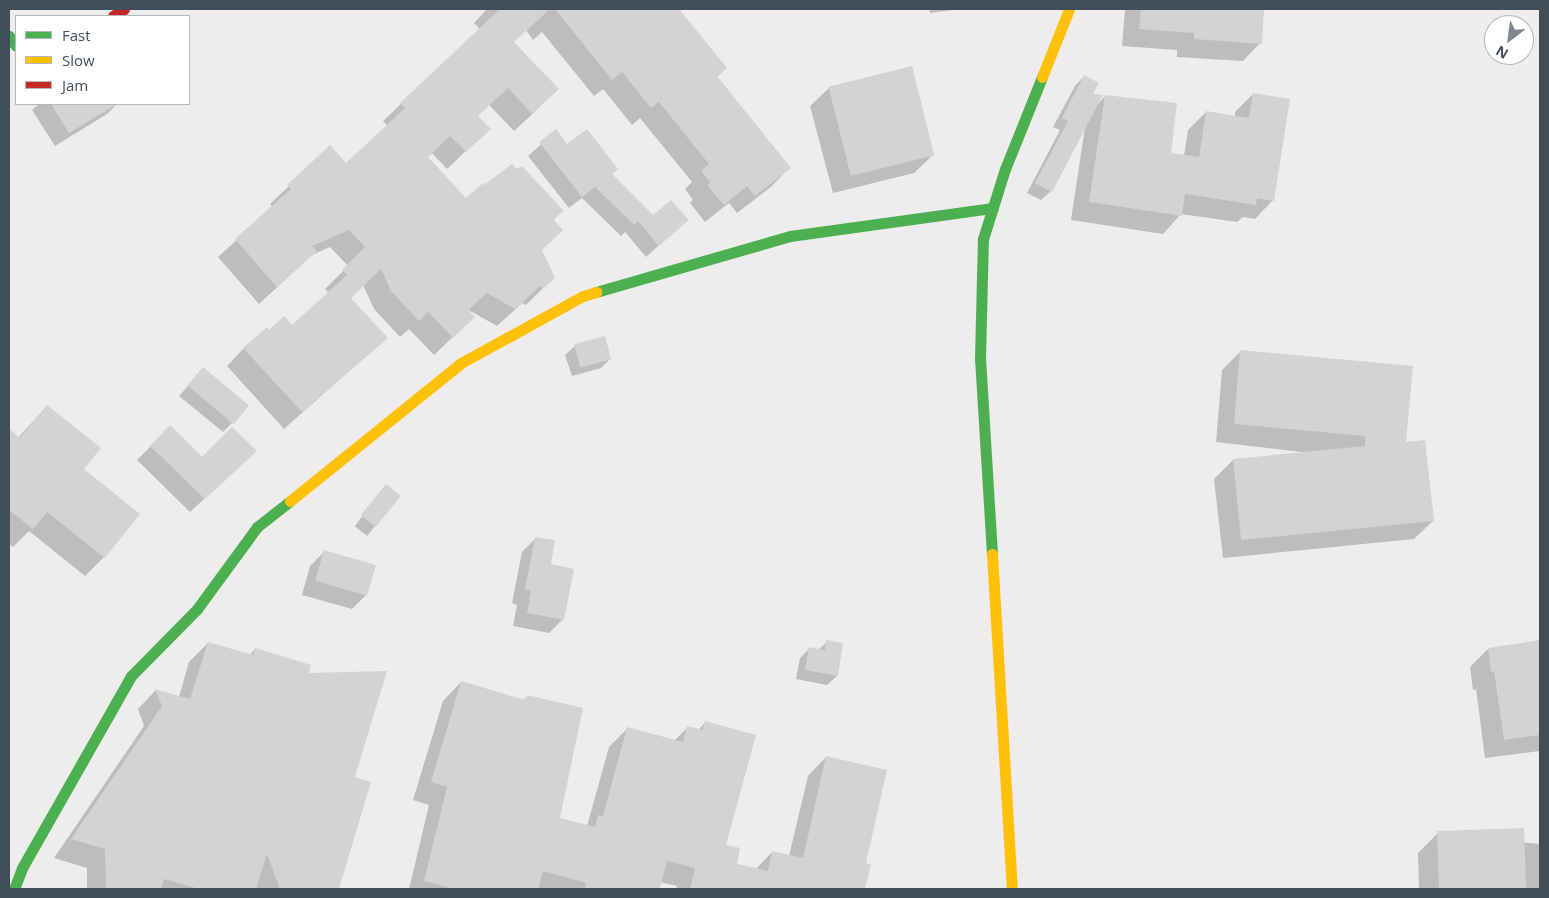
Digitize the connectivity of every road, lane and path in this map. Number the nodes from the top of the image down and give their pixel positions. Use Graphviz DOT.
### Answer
graph roads {
  1 [pos="1069,9"];
  2 [pos="993,208"];
  3 [pos="14,889"];
  4 [pos="1012,889"];
  1 -- 2 [label="street"];
  2 -- 3 [label="street"];
  2 -- 4 [label="street"];
}
